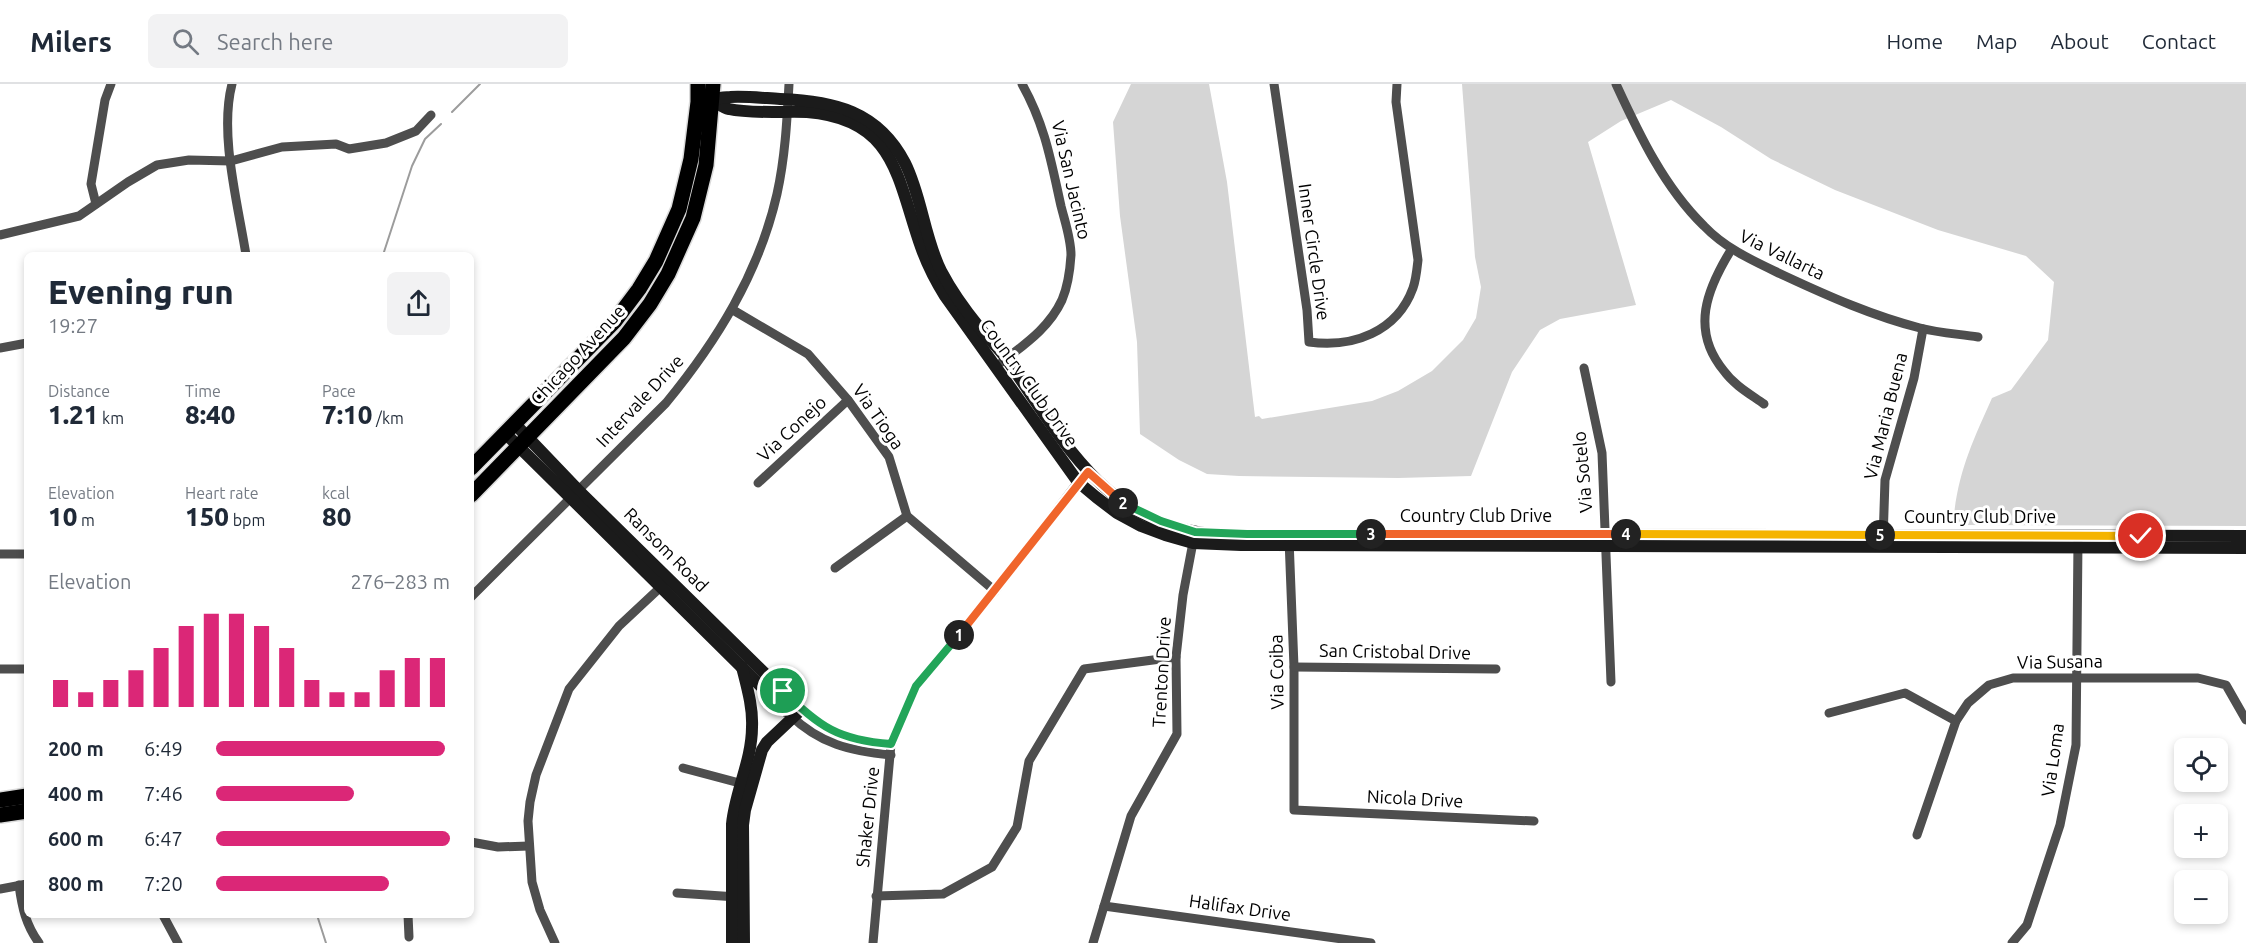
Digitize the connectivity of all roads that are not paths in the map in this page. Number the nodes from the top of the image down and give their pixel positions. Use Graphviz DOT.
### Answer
graph roads {
  1 [pos="111,84"];
  2 [pos="232,84"];
  3 [pos="698,84"];
  4 [pos="713,84"];
  5 [pos="789,84"];
  6 [pos="1022,84"];
  7 [pos="1274,84"];
  8 [pos="1396,84"];
  9 [pos="1616,84"];
  10 [pos="705,101"];
  11 [pos="788,105"];
  12 [pos="431,115"];
  13 [pos="231,161"];
  14 [pos="96,204"];
  15 [pos="0,235"];
  16 [pos="1731,250"];
  17 [pos="246,252"];
  18 [pos="733,309"];
  19 [pos="1923,329"];
  20 [pos="1978,337"];
  21 [pos="24,344"];
  22 [pos="0,348"];
  23 [pos="1001,362"];
  24 [pos="1584,368"];
  25 [pos="848,400"];
  26 [pos="1764,404"];
  27 [pos="510,428"];
  28 [pos="522,442"];
  29 [pos="474,465"];
  30 [pos="1088,472"];
  31 [pos="1078,482"];
  32 [pos="758,483"];
  33 [pos="474,492"];
  34 [pos="574,494"];
  35 [pos="908,516"];
  36 [pos="2246,536"];
  37 [pos="1194,537"];
  38 [pos="1289,539"];
  39 [pos="1605,539"];
  40 [pos="1883,541"];
  41 [pos="2078,541"];
  42 [pos="2246,548"];
  43 [pos="0,554"];
  44 [pos="24,554"];
  45 [pos="835,568"];
  46 [pos="666,583"];
  47 [pos="995,591"];
  48 [pos="474,594"];
  49 [pos="1176,657"];
  50 [pos="741,666"];
  51 [pos="1294,667"];
  52 [pos="0,669"];
  53 [pos="24,669"];
  54 [pos="1496,669"];
  55 [pos="2077,678"];
  56 [pos="1611,682"];
  57 [pos="789,706"];
  58 [pos="752,710"];
  59 [pos="1829,713"];
  60 [pos="2246,720"];
  61 [pos="1956,721"];
  62 [pos="891,744"];
  63 [pos="891,755"];
  64 [pos="683,768"];
  65 [pos="746,784"];
  66 [pos="24,796"];
  67 [pos="0,800"];
  68 [pos="1294,810"];
  69 [pos="24,811"];
  70 [pos="0,815"];
  71 [pos="1534,821"];
  72 [pos="1917,835"];
  73 [pos="474,843"];
  74 [pos="529,846"];
  75 [pos="23,885"];
  76 [pos="0,889"];
  77 [pos="677,893"];
  78 [pos="876,896"];
  79 [pos="738,897"];
  80 [pos="1104,906"];
  81 [pos="24,913"];
  82 [pos="26,918"];
  83 [pos="165,918"];
  84 [pos="408,918"];
  85 [pos="409,937"];
  86 [pos="39,943"];
  87 [pos="178,943"];
  88 [pos="555,943"];
  89 [pos="732,943"];
  90 [pos="744,943"];
  91 [pos="873,943"];
  92 [pos="1094,943"];
  93 [pos="1371,943"];
  94 [pos="2012,943"];
  1 -- 14 [label="street"];
  2 -- 13 [label="street"];
  3 -- 10 [label="main road, Chicago Avenue"];
  4 -- 10 [label="main road, Chicago Avenue"];
  5 -- 11 [label="street, Intervale Drive"];
  6 -- 23 [label="street, Via San Jacinto"];
  7 -- 8 [label="street, Inner Circle Drive"];
  9 -- 16 [label="street, Via Vallarta"];
  10 -- 11 [label="street, Country Club Drive"];
  10 -- 27 [label="main road, Chicago Avenue"];
  10 -- 28 [label="main road, Chicago Avenue"];
  11 -- 18 [label="street, Intervale Drive"];
  11 -- 23 [label="street, Country Club Drive"];
  12 -- 13 [label="street"];
  13 -- 14 [label="street"];
  13 -- 17 [label="street"];
  14 -- 15 [label="street"];
  16 -- 19 [label="street, Via Vallarta"];
  16 -- 26 [label="street"];
  18 -- 25 [label="street, Via Tioga"];
  18 -- 34 [label="street, Intervale Drive"];
  19 -- 20 [label="street, Via Vallarta"];
  19 -- 40 [label="street, Via Maria Buena"];
  21 -- 22 [label="street"];
  23 -- 30 [label="street, Country Club Drive"];
  23 -- 31 [label="street, Country Club Drive"];
  24 -- 39 [label="street, Via Sotelo"];
  25 -- 32 [label="street, Via Conejo"];
  25 -- 35 [label="street, Via Tioga"];
  27 -- 28 [label="street, Ransom Road"];
  27 -- 29 [label="main road, Chicago Avenue"];
  28 -- 33 [label="main road, Chicago Avenue"];
  28 -- 34 [label="street, Ransom Road"];
  30 -- 31 [label="street, Shaker Drive"];
  30 -- 37 [label="street, Country Club Drive"];
  31 -- 37 [label="street, Country Club Drive"];
  31 -- 47 [label="street, Shaker Drive"];
  34 -- 46 [label="street, Ransom Road"];
  34 -- 48 [label="street, Intervale Drive"];
  35 -- 45 [label="street"];
  35 -- 47 [label="street"];
  36 -- 41 [label="street, Country Club Drive"];
  37 -- 38 [label="street, Country Club Drive"];
  37 -- 49 [label="street, Trenton Drive"];
  38 -- 39 [label="street, Country Club Drive"];
  38 -- 51 [label="street, Via Coiba"];
  39 -- 40 [label="street, Country Club Drive"];
  39 -- 56 [label="street, Via Sotelo"];
  40 -- 41 [label="street, Country Club Drive"];
  41 -- 42 [label="street, Country Club Drive"];
  41 -- 55 [label="street, Via Loma"];
  43 -- 44 [label="street"];
  46 -- 50 [label="street, Ransom Road"];
  46 -- 57 [label="street, Ransom Road"];
  46 -- 74 [label="street"];
  47 -- 62 [label="street, Shaker Drive"];
  49 -- 78 [label="street"];
  49 -- 80 [label="street, Trenton Drive"];
  50 -- 57 [label="street, Ransom Road"];
  50 -- 58 [label="street"];
  51 -- 54 [label="street, San Cristobal Drive"];
  51 -- 68 [label="street, Via Coiba"];
  52 -- 53 [label="street"];
  55 -- 60 [label="street, Via Susana"];
  55 -- 61 [label="street, Via Susana"];
  55 -- 94 [label="street, Via Loma"];
  57 -- 58 [label="street"];
  57 -- 62 [label="street"];
  57 -- 63 [label="street"];
  57 -- 65 [label="street"];
  58 -- 65 [label="street"];
  59 -- 61 [label="street"];
  61 -- 72 [label="street, Via Susana"];
  62 -- 63 [label="street, Shaker Drive"];
  63 -- 78 [label="street, Shaker Drive"];
  64 -- 65 [label="street"];
  65 -- 79 [label="street"];
  66 -- 67 [label="main road"];
  68 -- 71 [label="street, Nicola Drive"];
  69 -- 70 [label="main road"];
  73 -- 74 [label="street"];
  74 -- 88 [label="street"];
  75 -- 76 [label="street"];
  75 -- 81 [label="street"];
  77 -- 79 [label="street"];
  78 -- 91 [label="street, Shaker Drive"];
  79 -- 89 [label="street"];
  79 -- 90 [label="street"];
  80 -- 92 [label="street, Trenton Drive"];
  80 -- 93 [label="street, Halifax Drive"];
  82 -- 86 [label="street"];
  83 -- 87 [label="street"];
  84 -- 85 [label="street"];
}
